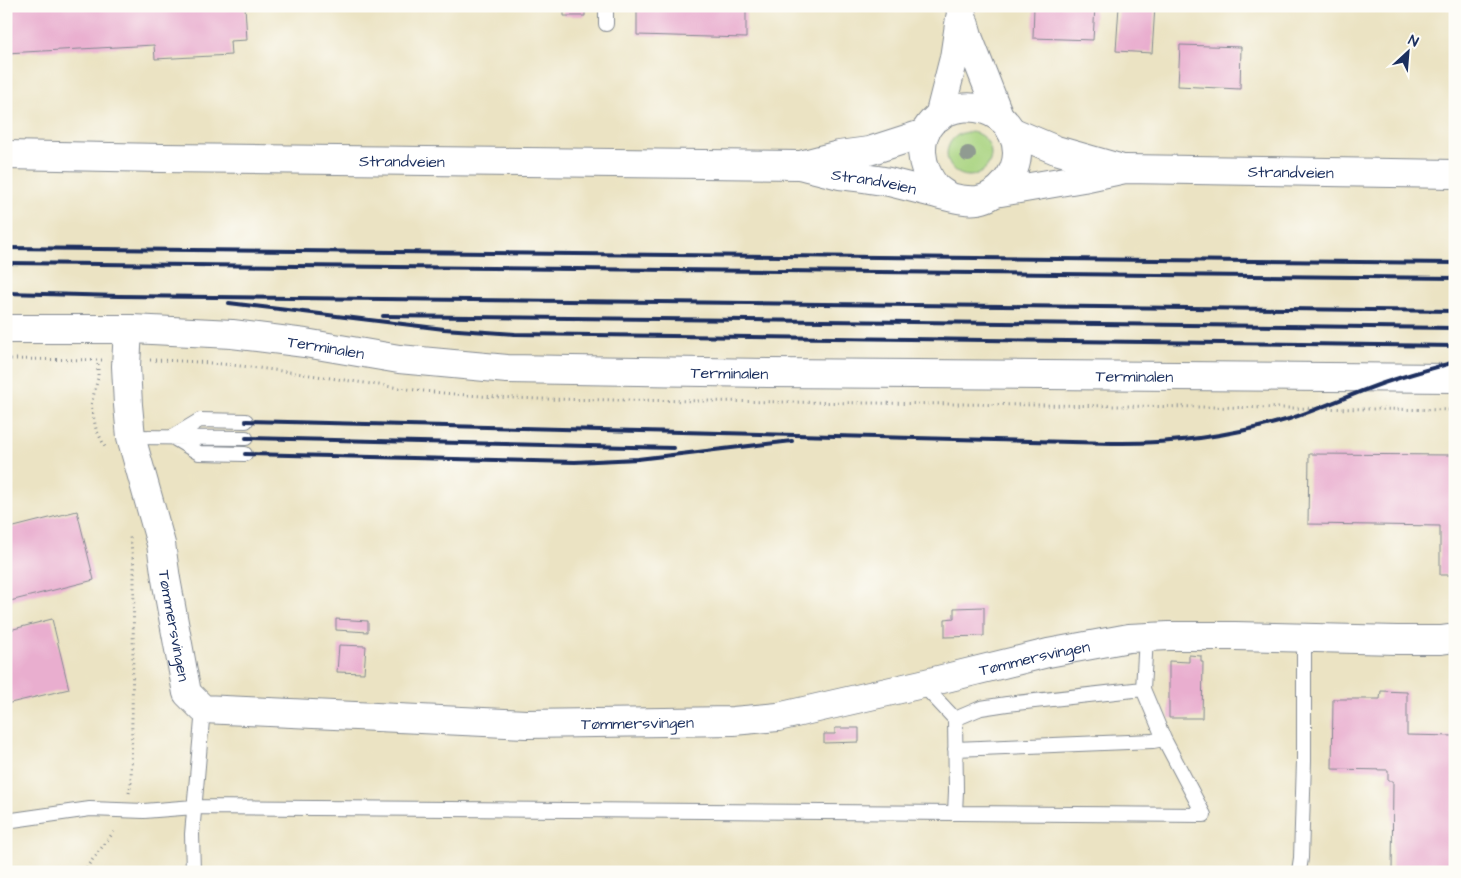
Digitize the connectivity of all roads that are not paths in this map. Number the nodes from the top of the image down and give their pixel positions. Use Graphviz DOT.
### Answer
graph roads {
  1 [pos="606,6"];
  2 [pos="960,7"];
  3 [pos="606,24"];
  4 [pos="1005,124"];
  5 [pos="932,125"];
  6 [pos="6,154"];
  7 [pos="799,165"];
  8 [pos="1125,169"];
  9 [pos="1455,174"];
  10 [pos="995,193"];
  11 [pos="949,197"];
  12 [pos="6,329"];
  13 [pos="128,329"];
  14 [pos="1455,378"];
  15 [pos="246,421"];
  16 [pos="131,437"];
  17 [pos="172,437"];
  18 [pos="246,438"];
  19 [pos="245,454"];
  20 [pos="1146,638"];
  21 [pos="1304,638"];
  22 [pos="1455,638"];
  23 [pos="922,684"];
  24 [pos="1143,690"];
  25 [pos="202,709"];
  26 [pos="954,719"];
  27 [pos="1164,739"];
  28 [pos="955,749"];
  29 [pos="194,807"];
  30 [pos="955,813"];
  31 [pos="6,821"];
  32 [pos="1299,871"];
  33 [pos="193,872"];
  1 -- 3 [label="lane"];
  2 -- 4 [label="street"];
  2 -- 5 [label="street"];
  4 -- 5 [label="street"];
  4 -- 8 [label="street, Strandveien"];
  4 -- 10 [label="street"];
  5 -- 7 [label="street, Strandveien"];
  5 -- 11 [label="street"];
  6 -- 7 [label="street, Strandveien"];
  7 -- 11 [label="street, Strandveien"];
  8 -- 9 [label="street, Strandveien"];
  8 -- 10 [label="street, Strandveien"];
  10 -- 11 [label="street"];
  12 -- 13 [label="street, Terminalen"];
  13 -- 14 [label="street, Terminalen"];
  13 -- 16 [label="street, Tømmersvingen"];
  15 -- 17 [label="lane"];
  16 -- 17 [label="lane"];
  16 -- 25 [label="street, Tømmersvingen"];
  17 -- 18 [label="lane"];
  17 -- 19 [label="lane"];
  20 -- 21 [label="street, Tømmersvingen"];
  20 -- 23 [label="street, Tømmersvingen"];
  20 -- 24 [label="lane"];
  21 -- 22 [label="street, Tømmersvingen"];
  21 -- 32 [label="lane"];
  23 -- 25 [label="street, Tømmersvingen"];
  23 -- 26 [label="lane"];
  24 -- 26 [label="lane"];
  24 -- 27 [label="lane"];
  25 -- 29 [label="lane"];
  26 -- 28 [label="lane"];
  27 -- 28 [label="lane"];
  27 -- 30 [label="lane"];
  28 -- 30 [label="lane"];
  29 -- 30 [label="lane"];
  29 -- 31 [label="lane"];
  29 -- 33 [label="lane"];
}
